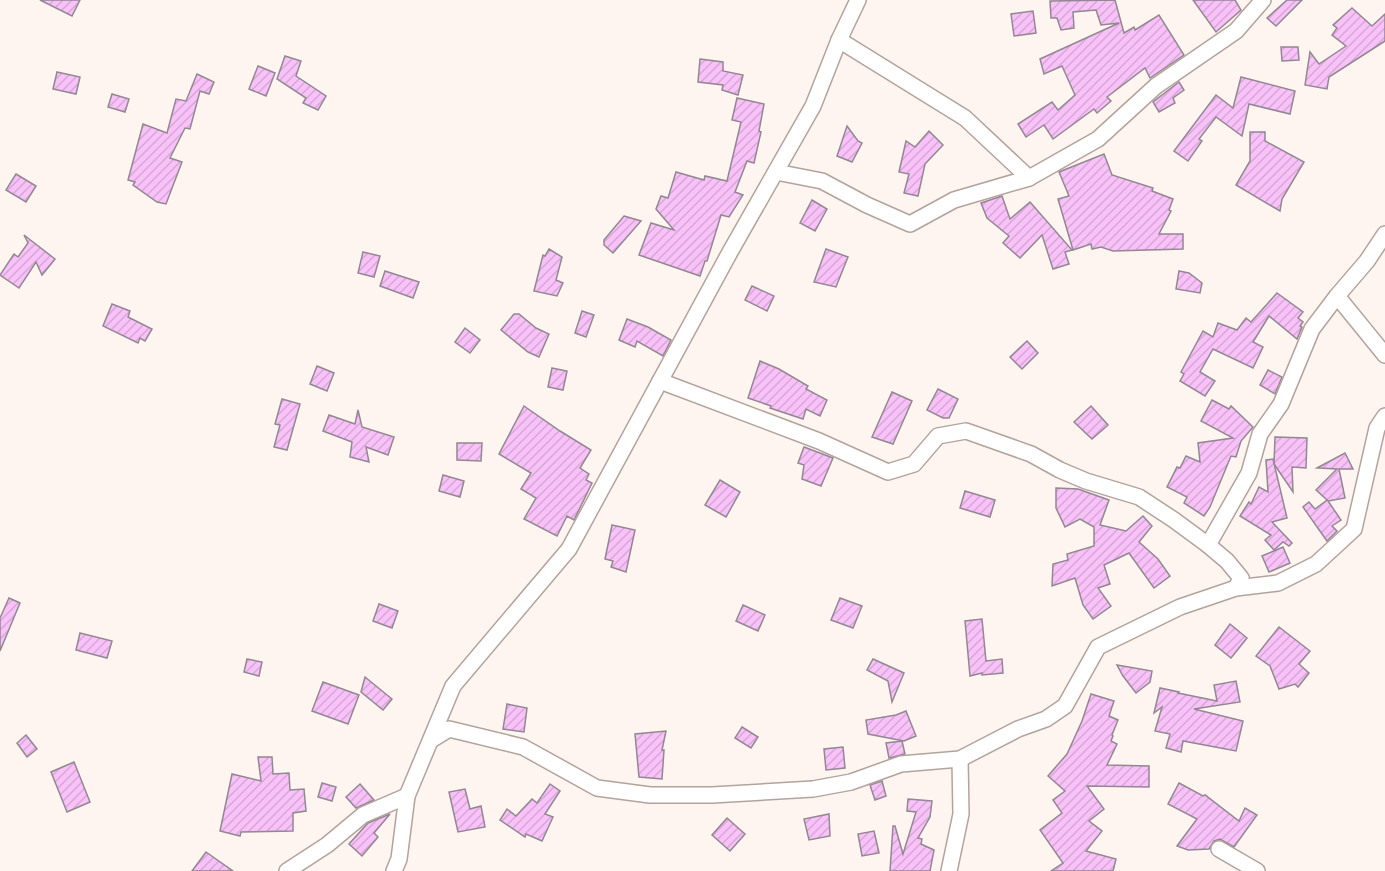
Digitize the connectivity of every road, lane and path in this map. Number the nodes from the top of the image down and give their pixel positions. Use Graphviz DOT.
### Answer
graph roads {
  1 [pos="858,0"];
  2 [pos="1263,0"];
  3 [pos="838,40"];
  4 [pos="776,172"];
  5 [pos="1029,178"];
  6 [pos="1385,234"];
  7 [pos="1337,296"];
  8 [pos="1385,355"];
  9 [pos="660,381"];
  10 [pos="1385,416"];
  11 [pos="1208,545"];
  12 [pos="1236,588"];
  13 [pos="431,740"];
  14 [pos="960,759"];
  15 [pos="407,796"];
  16 [pos="1220,849"];
  17 [pos="287,871"];
  18 [pos="394,871"];
  19 [pos="949,871"];
  20 [pos="1257,871"];
  1 -- 3 [label="street"];
  2 -- 5 [label="street"];
  3 -- 4 [label="street"];
  3 -- 5 [label="street"];
  4 -- 5 [label="street"];
  4 -- 9 [label="street"];
  6 -- 7 [label="street"];
  7 -- 8 [label="street"];
  7 -- 11 [label="street"];
  9 -- 11 [label="street"];
  9 -- 13 [label="street"];
  10 -- 12 [label="street"];
  11 -- 12 [label="street"];
  12 -- 14 [label="street"];
  13 -- 14 [label="street"];
  13 -- 15 [label="street"];
  14 -- 19 [label="street"];
  15 -- 17 [label="street"];
  15 -- 18 [label="street"];
  16 -- 20 [label="street"];
}
